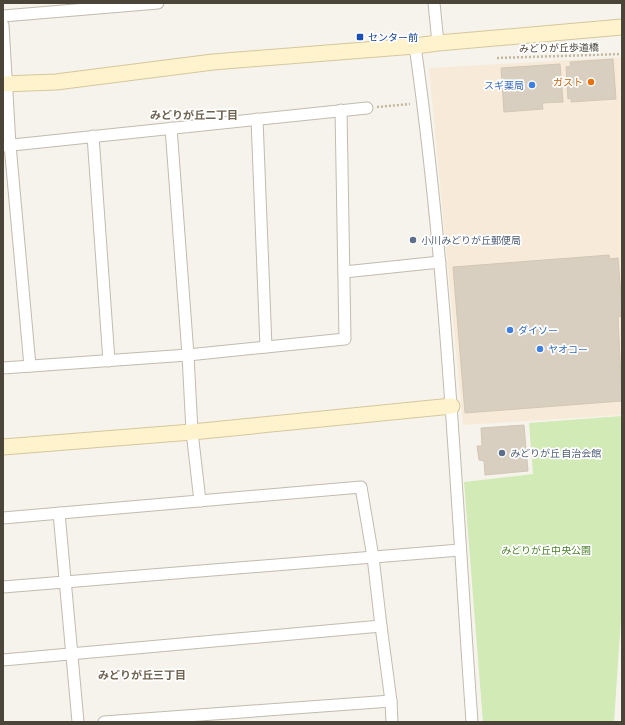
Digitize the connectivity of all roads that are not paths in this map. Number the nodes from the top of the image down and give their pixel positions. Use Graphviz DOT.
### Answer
graph roads {
  1 [pos="158,3"];
  2 [pos="434,3"];
  3 [pos="3,16"];
  4 [pos="3,25"];
  5 [pos="622,27"];
  6 [pos="438,43"];
  7 [pos="415,46"];
  8 [pos="4,84"];
  9 [pos="367,108"];
  10 [pos="341,110"];
  11 [pos="257,119"];
  12 [pos="171,128"];
  13 [pos="93,136"];
  14 [pos="7,146"];
  15 [pos="440,262"];
  16 [pos="344,272"];
  17 [pos="266,347"];
  18 [pos="188,356"];
  19 [pos="109,361"];
  20 [pos="30,366"];
  21 [pos="3,368"];
  22 [pos="452,406"];
  23 [pos="192,432"];
  24 [pos="3,447"];
  25 [pos="200,501"];
  26 [pos="59,513"];
  27 [pos="3,518"];
  28 [pos="460,550"];
  29 [pos="373,557"];
  30 [pos="66,582"];
  31 [pos="3,587"];
  32 [pos="381,626"];
  33 [pos="72,654"];
  34 [pos="3,660"];
  35 [pos="391,701"];
  36 [pos="78,722"];
  37 [pos="104,722"];
  38 [pos="392,722"];
  39 [pos="472,722"];
  1 -- 3 [label="street"];
  2 -- 6 [label="street"];
  4 -- 8 [label="street"];
  5 -- 6 [label="street"];
  6 -- 7 [label="street"];
  7 -- 8 [label="street"];
  7 -- 15 [label="street"];
  8 -- 14 [label="street"];
  9 -- 10 [label="street"];
  10 -- 11 [label="street"];
  10 -- 16 [label="street"];
  11 -- 12 [label="street"];
  11 -- 17 [label="street"];
  12 -- 13 [label="street"];
  12 -- 18 [label="street"];
  13 -- 14 [label="street"];
  13 -- 19 [label="street"];
  14 -- 20 [label="street"];
  15 -- 16 [label="street"];
  15 -- 22 [label="street"];
  16 -- 17 [label="street"];
  17 -- 18 [label="street"];
  18 -- 19 [label="street"];
  18 -- 23 [label="street"];
  19 -- 20 [label="street"];
  20 -- 21 [label="street"];
  22 -- 23 [label="street"];
  22 -- 28 [label="street"];
  23 -- 24 [label="street"];
  23 -- 25 [label="street"];
  25 -- 26 [label="street"];
  25 -- 29 [label="street"];
  26 -- 27 [label="street"];
  26 -- 30 [label="street"];
  28 -- 29 [label="street"];
  28 -- 39 [label="street"];
  29 -- 30 [label="street"];
  29 -- 32 [label="street"];
  30 -- 31 [label="street"];
  30 -- 33 [label="street"];
  32 -- 33 [label="street"];
  32 -- 35 [label="street"];
  33 -- 34 [label="street"];
  33 -- 36 [label="street"];
  35 -- 37 [label="street"];
  35 -- 38 [label="street"];
}
